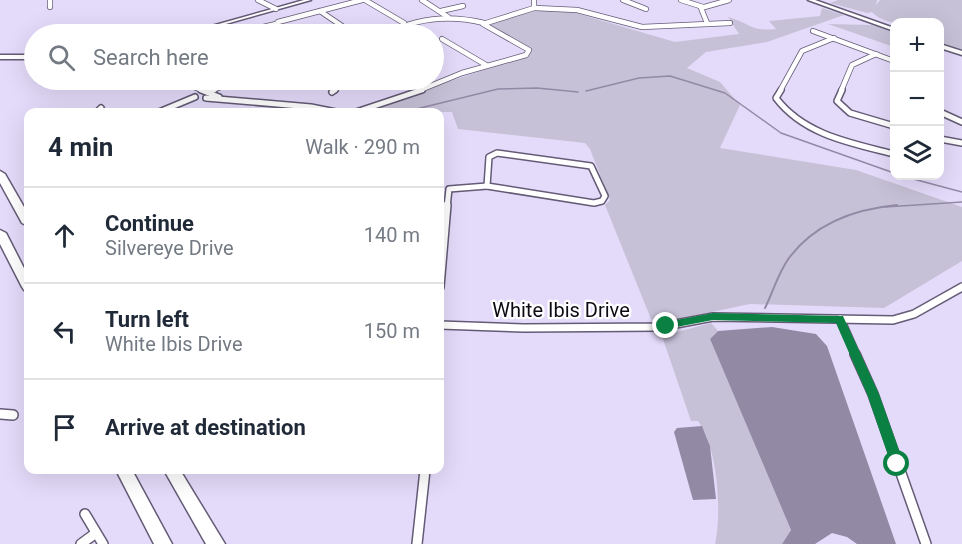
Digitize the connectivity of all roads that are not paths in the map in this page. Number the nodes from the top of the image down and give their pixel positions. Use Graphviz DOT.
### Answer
graph roads {
  1 [pos="50,0"];
  2 [pos="258,0"];
  3 [pos="309,0"];
  4 [pos="364,0"];
  5 [pos="422,0"];
  6 [pos="534,0"];
  7 [pos="623,0"];
  8 [pos="681,0"];
  9 [pos="729,0"];
  10 [pos="810,0"];
  11 [pos="571,1"];
  12 [pos="463,6"];
  13 [pos="50,7"];
  14 [pos="703,7"];
  15 [pos="536,8"];
  16 [pos="276,9"];
  17 [pos="573,9"];
  18 [pos="646,9"];
  19 [pos="320,11"];
  20 [pos="441,11"];
  21 [pos="448,17"];
  22 [pos="708,22"];
  23 [pos="404,23"];
  24 [pos="484,23"];
  25 [pos="730,23"];
  26 [pos="222,24"];
  27 [pos="276,24"];
  28 [pos="339,24"];
  29 [pos="890,29"];
  30 [pos="813,31"];
  31 [pos="834,38"];
  32 [pos="444,40"];
  33 [pos="944,48"];
  34 [pos="962,53"];
  35 [pos="876,54"];
  36 [pos="0,57"];
  37 [pos="24,57"];
  38 [pos="890,59"];
  39 [pos="486,65"];
  40 [pos="444,77"];
  41 [pos="185,90"];
  42 [pos="201,90"];
  43 [pos="214,90"];
  44 [pos="334,90"];
  45 [pos="421,90"];
  46 [pos="209,92"];
  47 [pos="332,92"];
  48 [pos="195,96"];
  49 [pos="203,98"];
  50 [pos="224,99"];
  51 [pos="168,108"];
  52 [pos="177,108"];
  53 [pos="322,108"];
  54 [pos="368,108"];
  55 [pos="944,113"];
  56 [pos="962,123"];
  57 [pos="890,125"];
  58 [pos="944,140"];
  59 [pos="962,143"];
  60 [pos="890,153"];
  61 [pos="0,174"];
  62 [pos="487,186"];
  63 [pos="24,216"];
  64 [pos="0,233"];
  65 [pos="444,243"];
  66 [pos="24,279"];
  67 [pos="962,287"];
  68 [pos="840,319"];
  69 [pos="444,325"];
  70 [pos="0,414"];
  71 [pos="13,415"];
  72 [pos="126,474"];
  73 [pos="174,474"];
  74 [pos="424,474"];
  75 [pos="85,514"];
  76 [pos="96,534"];
  77 [pos="81,544"];
  78 [pos="103,544"];
  79 [pos="163,544"];
  80 [pos="216,544"];
  81 [pos="417,544"];
  82 [pos="926,544"];
  1 -- 13 [label="street"];
  2 -- 16 [label="street"];
  3 -- 16 [label="main road"];
  4 -- 19 [label="street"];
  4 -- 23 [label="street"];
  5 -- 20 [label="street"];
  6 -- 15 [label="street"];
  7 -- 18 [label="street"];
  8 -- 14 [label="street"];
  9 -- 14 [label="street"];
  10 -- 29 [label="main road"];
  11 -- 17 [label="street"];
  12 -- 20 [label="street"];
  14 -- 22 [label="street"];
  15 -- 17 [label="street"];
  15 -- 24 [label="street"];
  16 -- 26 [label="main road"];
  17 -- 22 [label="street"];
  19 -- 27 [label="street"];
  19 -- 28 [label="street"];
  20 -- 21 [label="street"];
  21 -- 23 [label="street"];
  21 -- 24 [label="street"];
  22 -- 25 [label="street"];
  24 -- 39 [label="street"];
  30 -- 31 [label="street"];
  31 -- 35 [label="street"];
  31 -- 60 [label="street"];
  32 -- 39 [label="street"];
  33 -- 34 [label="main road"];
  35 -- 38 [label="street"];
  35 -- 57 [label="street"];
  36 -- 37 [label="main road"];
  39 -- 40 [label="street"];
  41 -- 48 [label="street"];
  42 -- 46 [label="street"];
  43 -- 46 [label="street"];
  44 -- 47 [label="street"];
  45 -- 54 [label="street"];
  46 -- 48 [label="street"];
  46 -- 49 [label="street"];
  46 -- 50 [label="street"];
  48 -- 49 [label="street"];
  48 -- 51 [label="street"];
  49 -- 50 [label="street"];
  49 -- 52 [label="street"];
  50 -- 53 [label="street"];
  55 -- 56 [label="street"];
  58 -- 59 [label="street"];
  61 -- 63 [label="highway"];
  62 -- 62 [label="street"];
  62 -- 65 [label="street"];
  64 -- 66 [label="highway"];
  67 -- 68 [label="street, White Ibis Drive"];
  68 -- 69 [label="street, White Ibis Drive"];
  68 -- 82 [label="street"];
  70 -- 71 [label="street"];
  72 -- 79 [label="highway"];
  73 -- 80 [label="highway"];
  74 -- 81 [label="street"];
  75 -- 76 [label="street"];
  76 -- 77 [label="street"];
  76 -- 78 [label="street"];
}
